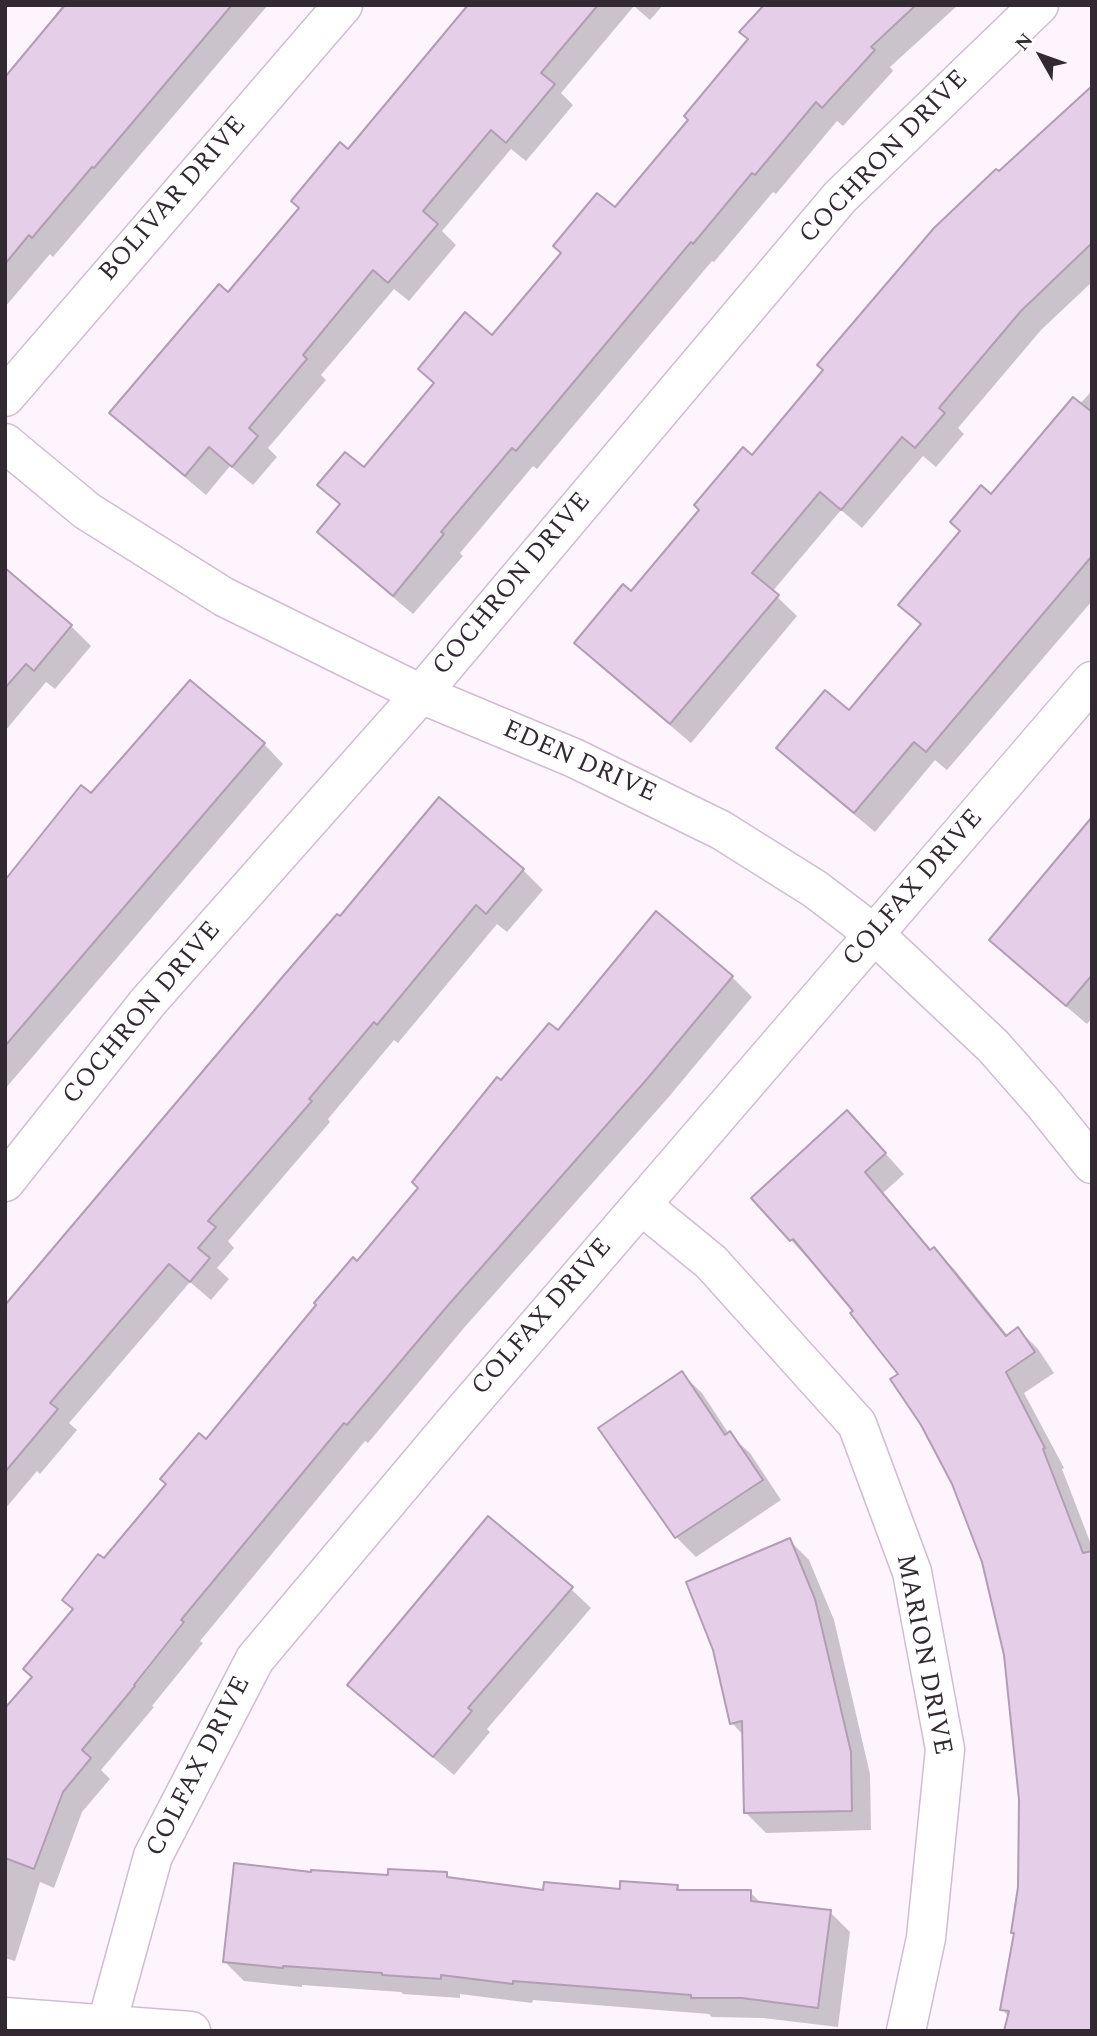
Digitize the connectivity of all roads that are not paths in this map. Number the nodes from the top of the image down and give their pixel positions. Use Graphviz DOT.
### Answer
graph roads {
  1 [pos="343,5"];
  2 [pos="1039,5"];
  3 [pos="5,397"];
  4 [pos="5,443"];
  5 [pos="1092,681"];
  6 [pos="421,695"];
  7 [pos="874,934"];
  8 [pos="1092,1164"];
  9 [pos="5,1182"];
  10 [pos="642,1205"];
  11 [pos="5,2017"];
  12 [pos="107,2023"];
  13 [pos="191,2031"];
  14 [pos="906,2031"];
  1 -- 3 [label="street, BOLIVAR DRIVE"];
  2 -- 6 [label="street, COCHRON DRIVE"];
  4 -- 6 [label="street, EDEN DRIVE"];
  5 -- 7 [label="street, COLFAX DRIVE"];
  6 -- 7 [label="street, EDEN DRIVE"];
  6 -- 9 [label="street, COCHRON DRIVE"];
  7 -- 8 [label="street, EDEN DRIVE"];
  7 -- 10 [label="street, COLFAX DRIVE"];
  10 -- 12 [label="street, COLFAX DRIVE"];
  10 -- 14 [label="street, MARION DRIVE"];
  11 -- 12 [label="street"];
  12 -- 13 [label="street"];
}
